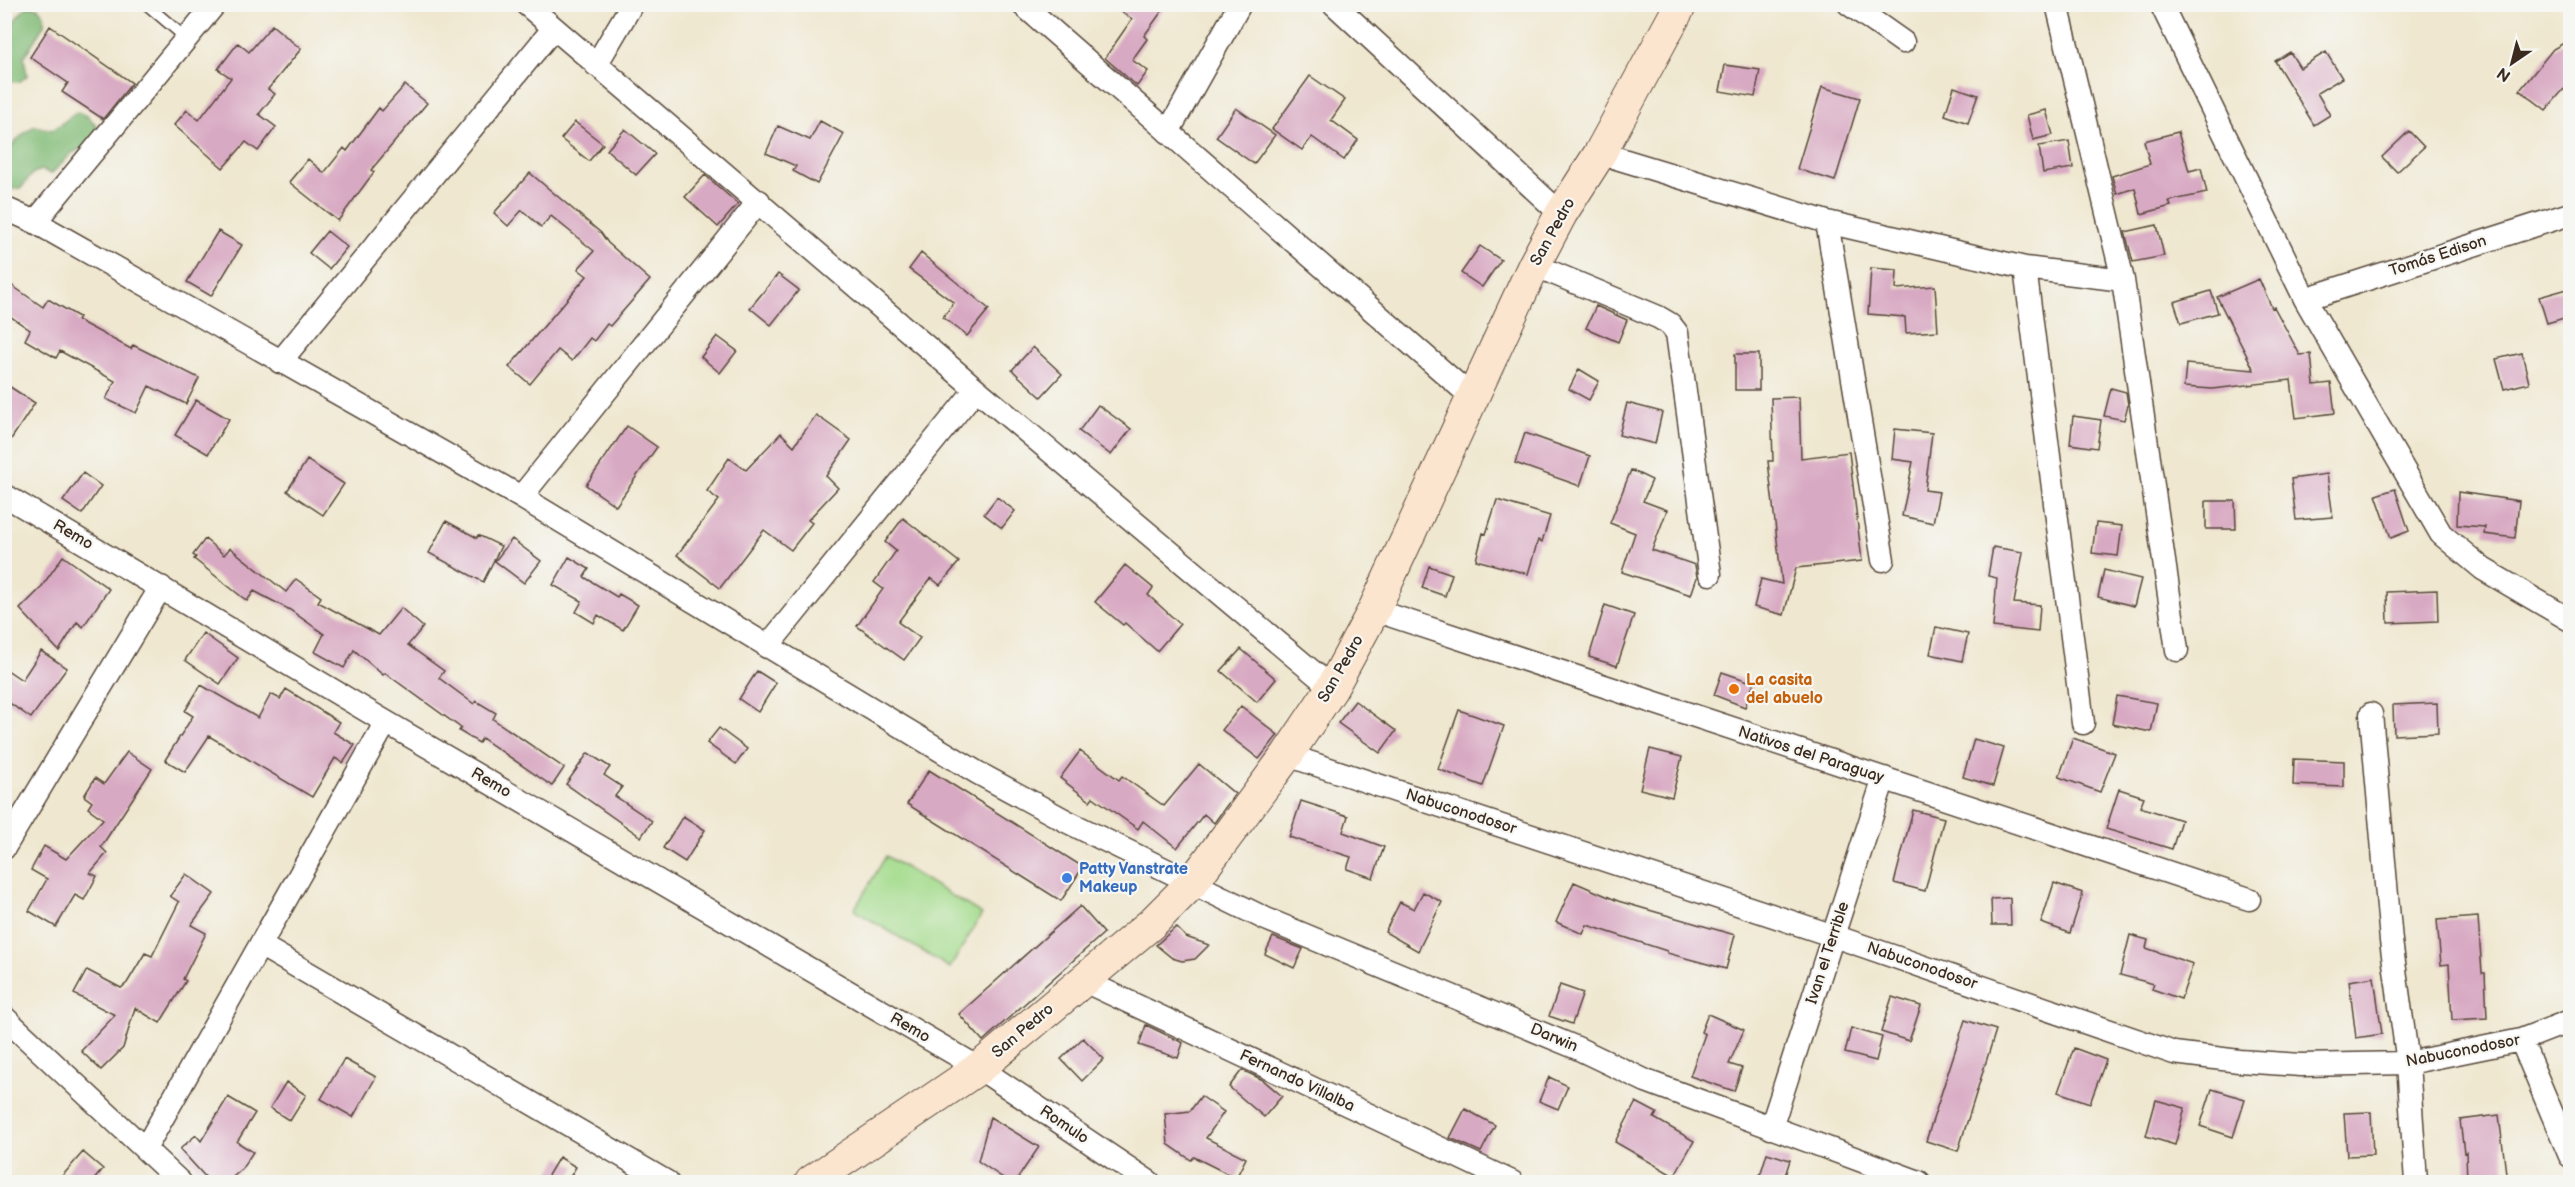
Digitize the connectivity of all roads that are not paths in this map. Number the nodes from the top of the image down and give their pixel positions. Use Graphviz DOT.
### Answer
graph roads {
  1 [pos="146,4"];
  2 [pos="215,4"];
  3 [pos="526,4"];
  4 [pos="632,4"];
  5 [pos="1022,4"];
  6 [pos="1240,4"];
  7 [pos="1334,4"];
  8 [pos="1680,4"];
  9 [pos="1849,4"];
  10 [pos="2057,4"];
  11 [pos="2160,4"];
  12 [pos="553,29"];
  13 [pos="187,39"];
  14 [pos="1903,42"];
  15 [pos="596,65"];
  16 [pos="1168,132"];
  17 [pos="1600,153"];
  18 [pos="759,201"];
  19 [pos="4,208"];
  20 [pos="1561,214"];
  21 [pos="2571,214"];
  22 [pos="35,222"];
  23 [pos="1827,222"];
  24 [pos="1534,265"];
  25 [pos="2025,268"];
  26 [pos="2123,280"];
  27 [pos="2305,299"];
  28 [pos="280,362"];
  29 [pos="976,389"];
  30 [pos="1473,398"];
  31 [pos="4,495"];
  32 [pos="521,497"];
  33 [pos="1883,560"];
  34 [pos="1710,574"];
  35 [pos="161,587"];
  36 [pos="1374,610"];
  37 [pos="2571,620"];
  38 [pos="767,647"];
  39 [pos="2177,650"];
  40 [pos="1332,688"];
  41 [pos="2371,714"];
  42 [pos="386,722"];
  43 [pos="2083,723"];
  44 [pos="1287,755"];
  45 [pos="1884,778"];
  46 [pos="4,848"];
  47 [pos="1192,883"];
  48 [pos="2249,899"];
  49 [pos="1834,936"];
  50 [pos="260,945"];
  51 [pos="1082,980"];
  52 [pos="4,1017"];
  53 [pos="2571,1022"];
  54 [pos="2521,1041"];
  55 [pos="2408,1063"];
  56 [pos="979,1068"];
  57 [pos="1771,1128"];
  58 [pos="145,1149"];
  59 [pos="2571,1156"];
  60 [pos="180,1182"];
  61 [pos="667,1182"];
  62 [pos="811,1182"];
  63 [pos="1149,1182"];
  64 [pos="1512,1182"];
  65 [pos="1919,1182"];
  66 [pos="2416,1182"];
  1 -- 13 [label="lane"];
  2 -- 13 [label="street"];
  3 -- 12 [label="street"];
  4 -- 15 [label="street"];
  5 -- 16 [label="street"];
  6 -- 16 [label="street"];
  7 -- 20 [label="street"];
  8 -- 17 [label="main road, San Pedro"];
  9 -- 14 [label="street"];
  10 -- 26 [label="street"];
  11 -- 27 [label="street"];
  12 -- 15 [label="street"];
  12 -- 28 [label="street"];
  13 -- 22 [label="street"];
  15 -- 18 [label="street"];
  16 -- 30 [label="street"];
  17 -- 20 [label="main road, San Pedro"];
  17 -- 23 [label="street"];
  18 -- 29 [label="street"];
  18 -- 32 [label="street"];
  19 -- 22 [label="street, Darwin"];
  20 -- 24 [label="main road, San Pedro"];
  21 -- 27 [label="street, Tomás Edison"];
  22 -- 28 [label="street, Darwin"];
  23 -- 25 [label="street"];
  23 -- 33 [label="street"];
  24 -- 30 [label="main road, San Pedro"];
  24 -- 34 [label="street"];
  25 -- 26 [label="street"];
  25 -- 43 [label="street"];
  26 -- 39 [label="street"];
  27 -- 37 [label="street"];
  28 -- 32 [label="street, Darwin"];
  29 -- 38 [label="street"];
  29 -- 40 [label="street"];
  30 -- 36 [label="main road, San Pedro"];
  31 -- 35 [label="street, Remo"];
  32 -- 38 [label="street, Darwin"];
  35 -- 42 [label="street, Remo"];
  35 -- 46 [label="street"];
  36 -- 40 [label="main road, San Pedro"];
  36 -- 45 [label="street, Nativos del Paraguay"];
  38 -- 47 [label="street, Darwin"];
  40 -- 44 [label="main road, San Pedro"];
  41 -- 55 [label="street"];
  42 -- 50 [label="street"];
  42 -- 56 [label="street, Remo"];
  44 -- 47 [label="main road, San Pedro"];
  44 -- 49 [label="street, Nabuconodosor"];
  45 -- 48 [label="street, Nativos del Paraguay"];
  45 -- 49 [label="street, Ivan el Terrible"];
  47 -- 51 [label="main road, San Pedro"];
  47 -- 57 [label="street, Darwin"];
  49 -- 55 [label="street, Nabuconodosor"];
  49 -- 57 [label="street, Ivan el Terrible"];
  50 -- 58 [label="street"];
  50 -- 61 [label="street"];
  51 -- 56 [label="main road, San Pedro"];
  51 -- 64 [label="street, Fernando Villalba"];
  52 -- 58 [label="street"];
  53 -- 54 [label="street, Nabuconodosor"];
  54 -- 55 [label="street, Nabuconodosor"];
  54 -- 59 [label="street"];
  55 -- 66 [label="street"];
  56 -- 62 [label="main road, San Pedro"];
  56 -- 63 [label="street, Romulo"];
  57 -- 65 [label="street, Darwin"];
  58 -- 60 [label="street"];
}
